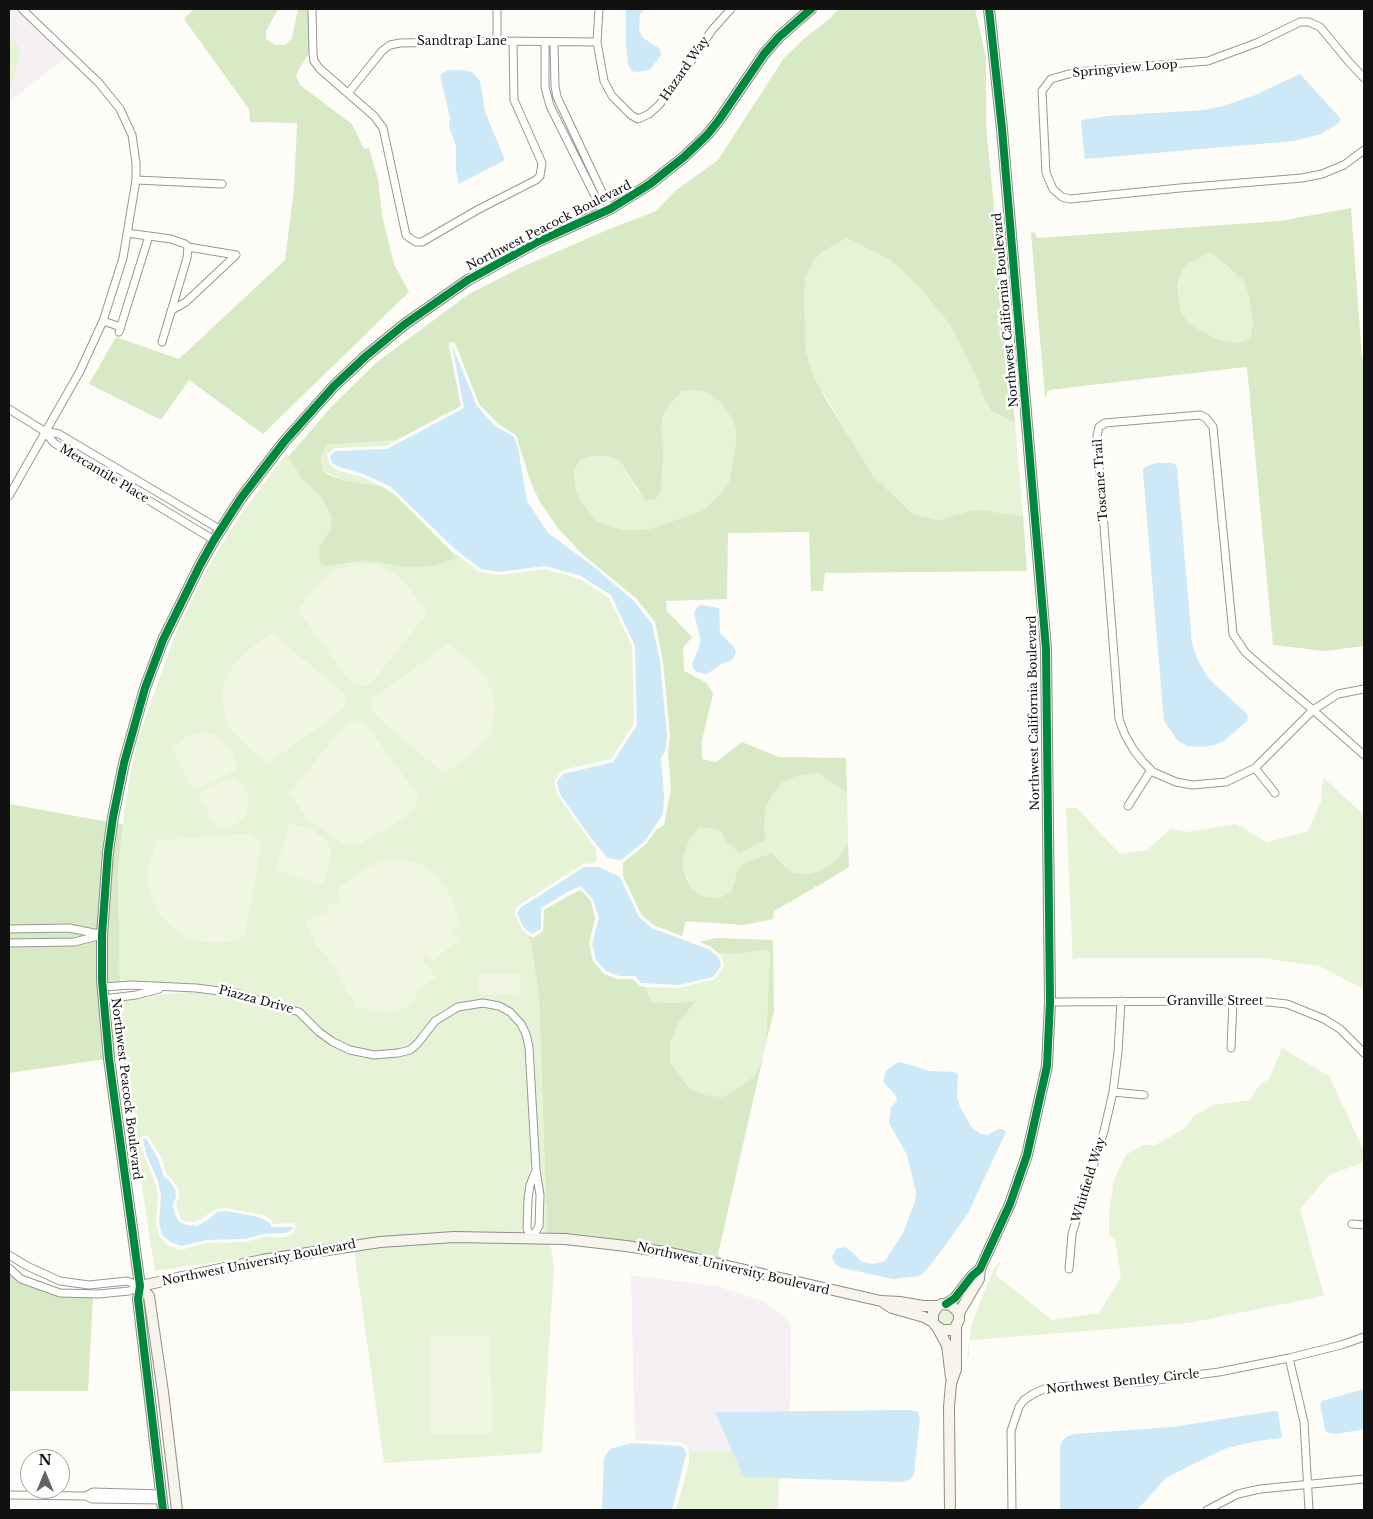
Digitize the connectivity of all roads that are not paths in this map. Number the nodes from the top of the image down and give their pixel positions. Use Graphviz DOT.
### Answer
graph roads {
  1 [pos="22,9"];
  2 [pos="312,9"];
  3 [pos="497,9"];
  4 [pos="599,9"];
  5 [pos="731,9"];
  6 [pos="811,9"];
  7 [pos="989,9"];
  8 [pos="497,41"];
  9 [pos="514,41"];
  10 [pos="545,42"];
  11 [pos="554,42"];
  12 [pos="597,42"];
  13 [pos="1364,78"];
  14 [pos="349,92"];
  15 [pos="1364,150"];
  16 [pos="136,180"];
  17 [pos="222,184"];
  18 [pos="607,211"];
  19 [pos="127,233"];
  20 [pos="149,236"];
  21 [pos="188,247"];
  22 [pos="172,310"];
  23 [pos="103,321"];
  24 [pos="162,342"];
  25 [pos="9,409"];
  26 [pos="44,431"];
  27 [pos="9,496"];
  28 [pos="220,530"];
  29 [pos="214,540"];
  30 [pos="1364,689"];
  31 [pos="1313,710"];
  32 [pos="1364,755"];
  33 [pos="1255,768"];
  34 [pos="1151,770"];
  35 [pos="1275,793"];
  36 [pos="1128,806"];
  37 [pos="9,929"];
  38 [pos="102,935"];
  39 [pos="9,943"];
  40 [pos="103,987"];
  41 [pos="164,988"];
  42 [pos="104,999"];
  43 [pos="1233,1001"];
  44 [pos="1050,1002"];
  45 [pos="1121,1002"];
  46 [pos="1231,1048"];
  47 [pos="1364,1053"];
  48 [pos="1113,1092"];
  49 [pos="1144,1095"];
  50 [pos="536,1170"];
  51 [pos="1352,1224"];
  52 [pos="1364,1225"];
  53 [pos="532,1238"];
  54 [pos="9,1255"];
  55 [pos="9,1268"];
  56 [pos="980,1269"];
  57 [pos="1069,1269"];
  58 [pos="140,1286"];
  59 [pos="881,1301"];
  60 [pos="942,1305"];
  61 [pos="959,1313"];
  62 [pos="935,1325"];
  63 [pos="956,1326"];
  64 [pos="1364,1337"];
  65 [pos="1289,1358"];
  66 [pos="951,1384"];
  67 [pos="1018,1393"];
  68 [pos="1024,1400"];
  69 [pos="1364,1479"];
  70 [pos="1308,1485"];
  71 [pos="9,1495"];
  72 [pos="162,1501"];
  73 [pos="172,1510"];
  74 [pos="177,1510"];
  75 [pos="950,1510"];
  76 [pos="1012,1510"];
  77 [pos="1207,1510"];
  78 [pos="1310,1510"];
  1 -- 16 [label="street"];
  2 -- 14 [label="street"];
  3 -- 8 [label="street"];
  4 -- 12 [label="street, Hazard Way"];
  5 -- 12 [label="street, Hazard Way"];
  6 -- 18 [label="street, Northwest Peacock Boulevard"];
  7 -- 44 [label="street, Northwest California Boulevard"];
  8 -- 9 [label="street, Sandtrap Lane"];
  8 -- 14 [label="street, Sandtrap Lane"];
  9 -- 10 [label="street, Sandtrap Lane"];
  9 -- 14 [label="street"];
  10 -- 11 [label="street, Sandtrap Lane"];
  10 -- 18 [label="street"];
  11 -- 12 [label="street, Sandtrap Lane"];
  11 -- 18 [label="street"];
  13 -- 15 [label="street, Springview Loop"];
  16 -- 17 [label="street"];
  16 -- 19 [label="street"];
  18 -- 28 [label="street, Northwest Peacock Boulevard"];
  19 -- 20 [label="street"];
  19 -- 23 [label="street"];
  20 -- 21 [label="street"];
  20 -- 23 [label="street"];
  21 -- 22 [label="street"];
  21 -- 22 [label="street"];
  22 -- 24 [label="street"];
  23 -- 26 [label="street"];
  25 -- 26 [label="street"];
  26 -- 27 [label="street"];
  26 -- 28 [label="street, Mercantile Place"];
  26 -- 29 [label="street, Mercantile Place"];
  28 -- 29 [label="street, Northwest Peacock Boulevard"];
  29 -- 38 [label="street, Northwest Peacock Boulevard"];
  30 -- 31 [label="street"];
  31 -- 32 [label="street"];
  31 -- 33 [label="street, Toscane Trail"];
  31 -- 34 [label="street, Toscane Trail"];
  33 -- 34 [label="street, Toscane Trail"];
  33 -- 35 [label="street"];
  34 -- 36 [label="street"];
  37 -- 38 [label="street"];
  38 -- 39 [label="street"];
  38 -- 40 [label="street, Northwest Peacock Boulevard"];
  40 -- 41 [label="street, Piazza Drive"];
  40 -- 42 [label="street, Northwest Peacock Boulevard"];
  41 -- 42 [label="street, Piazza Drive"];
  41 -- 50 [label="street, Piazza Drive"];
  42 -- 58 [label="street, Northwest Peacock Boulevard"];
  43 -- 45 [label="street, Granville Street"];
  43 -- 46 [label="street"];
  43 -- 47 [label="street, Granville Street"];
  44 -- 45 [label="street, Granville Street"];
  44 -- 56 [label="street, Northwest California Boulevard"];
  45 -- 48 [label="street, Whitfield Way"];
  48 -- 49 [label="street"];
  48 -- 57 [label="street, Whitfield Way"];
  50 -- 53 [label="street, Piazza Drive"];
  50 -- 53 [label="street, Piazza Drive"];
  51 -- 52 [label="street"];
  53 -- 58 [label="street, Northwest University Boulevard"];
  53 -- 59 [label="street, Northwest University Boulevard"];
  54 -- 58 [label="street"];
  55 -- 58 [label="street"];
  56 -- 60 [label="street, Northwest California Boulevard"];
  56 -- 61 [label="street, Northwest California Boulevard"];
  58 -- 72 [label="street, Northwest Peacock Boulevard"];
  58 -- 74 [label="street, Northwest Peacock Boulevard"];
  59 -- 60 [label="street, Northwest University Boulevard"];
  59 -- 62 [label="street, Northwest University Boulevard"];
  60 -- 61 [label="street"];
  60 -- 62 [label="street"];
  61 -- 63 [label="street"];
  62 -- 63 [label="street"];
  62 -- 66 [label="street"];
  63 -- 66 [label="street"];
  64 -- 65 [label="street, Northwest Bentley Circle"];
  65 -- 68 [label="street, Northwest Bentley Circle"];
  65 -- 70 [label="street"];
  66 -- 75 [label="street"];
  67 -- 68 [label="street"];
  68 -- 76 [label="street"];
  69 -- 70 [label="street"];
  70 -- 77 [label="street"];
  70 -- 78 [label="street"];
  71 -- 72 [label="street"];
  72 -- 73 [label="street"];
}
